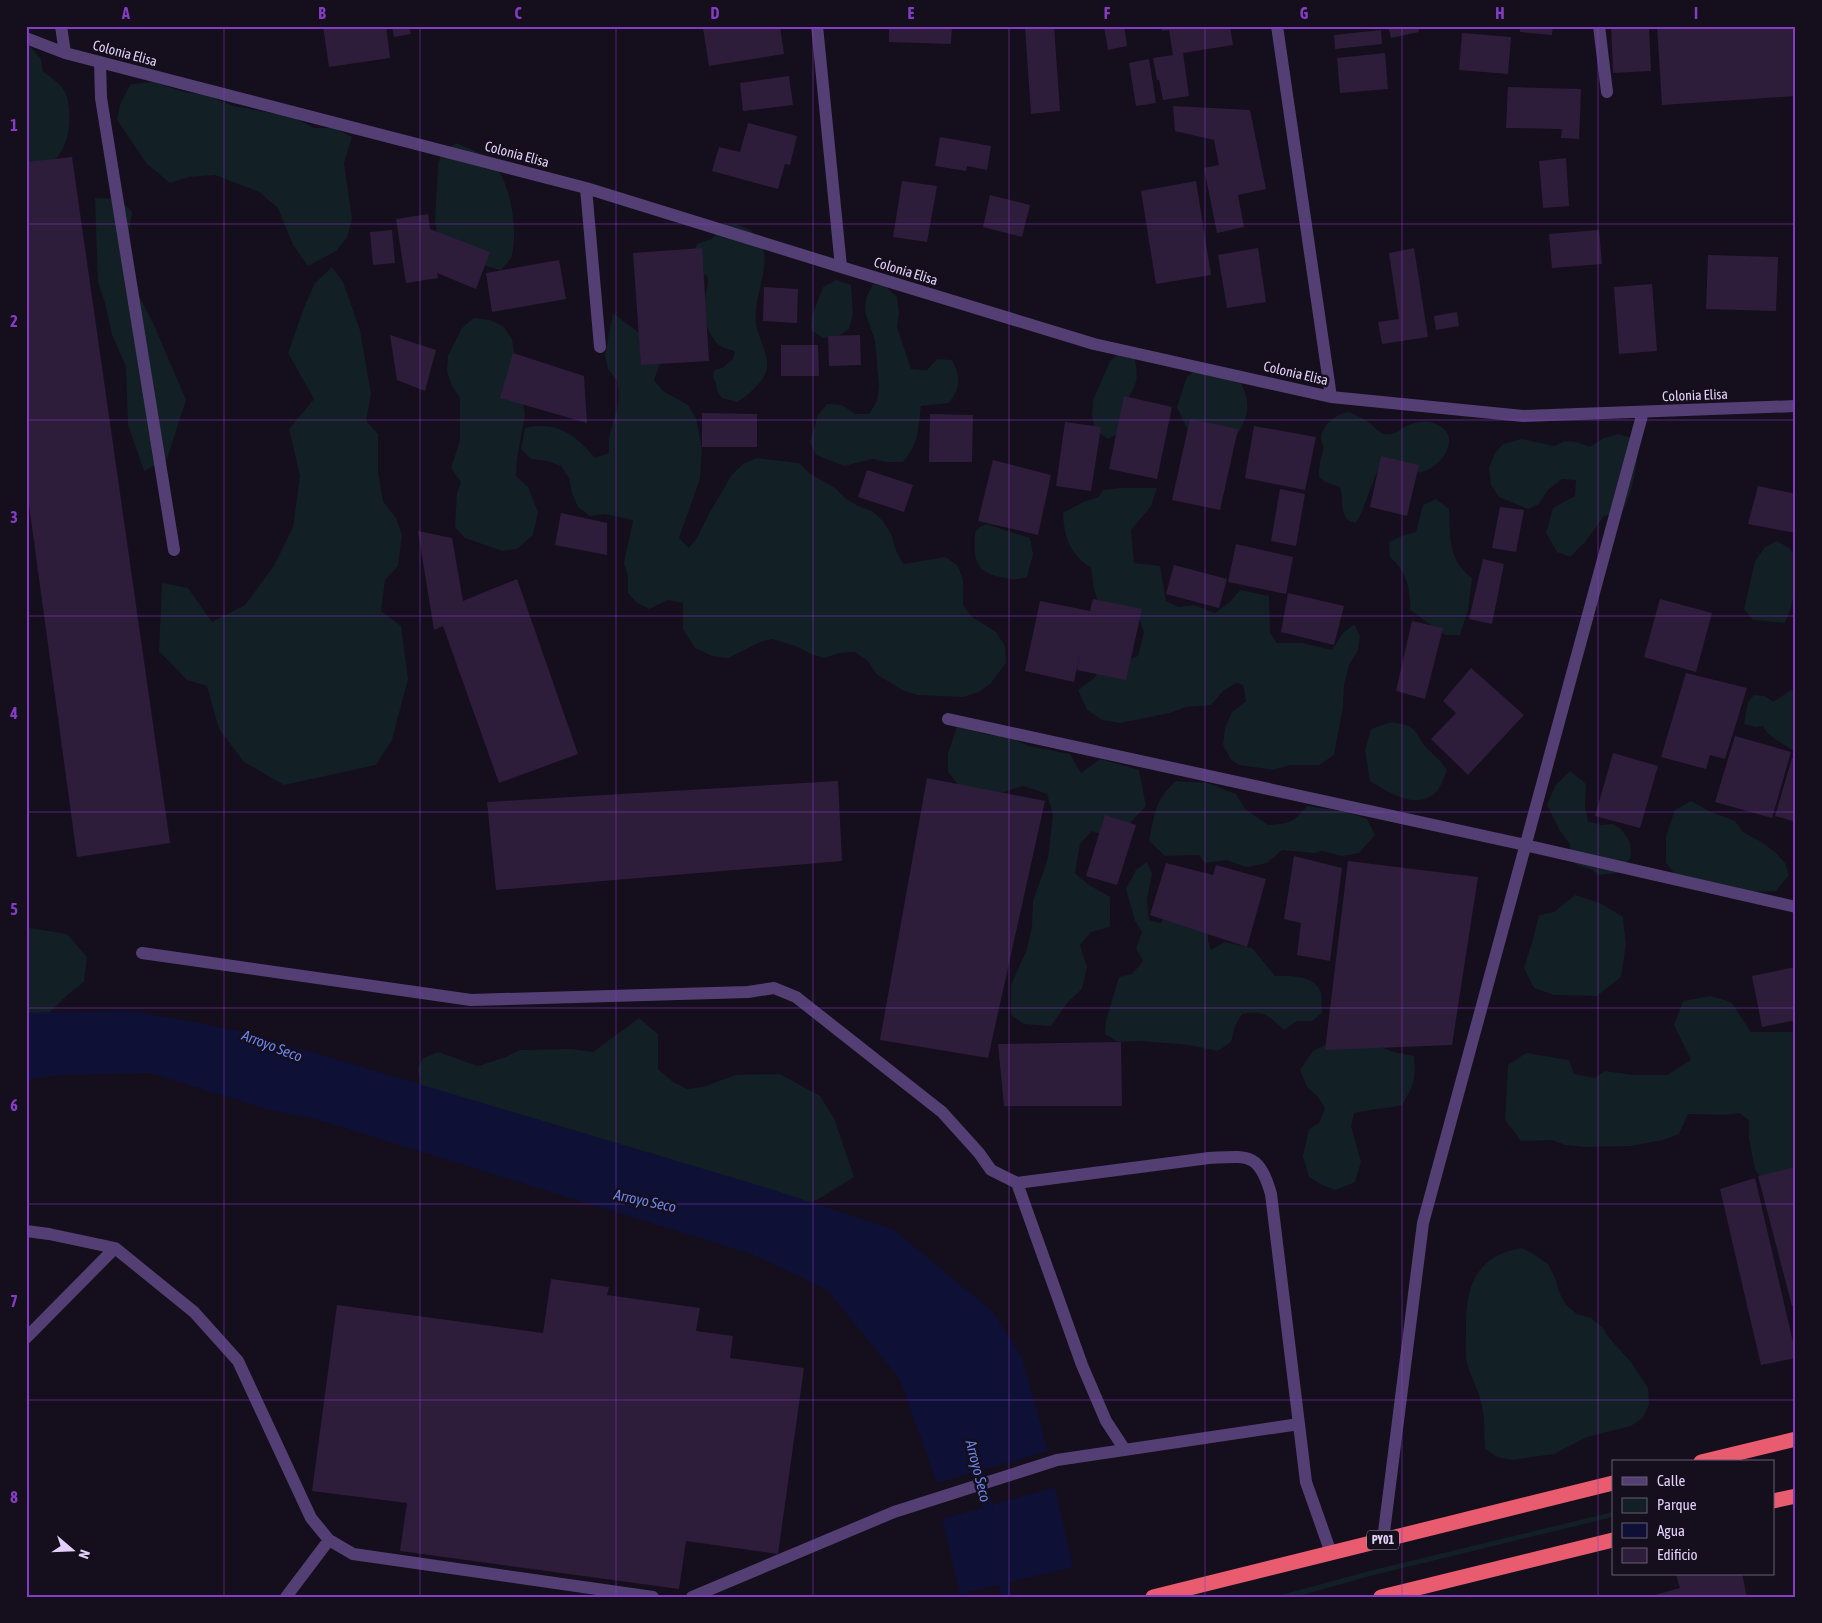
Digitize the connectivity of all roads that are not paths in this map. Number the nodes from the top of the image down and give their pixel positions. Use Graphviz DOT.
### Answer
graph roads {
  1 [pos="61,26"];
  2 [pos="817,26"];
  3 [pos="1278,26"];
  4 [pos="1599,26"];
  5 [pos="26,38"];
  6 [pos="66,52"];
  7 [pos="100,62"];
  8 [pos="1607,92"];
  9 [pos="586,188"];
  10 [pos="841,267"];
  11 [pos="600,347"];
  12 [pos="1331,397"];
  13 [pos="1796,406"];
  14 [pos="1643,412"];
  15 [pos="174,550"];
  16 [pos="948,719"];
  17 [pos="1525,845"];
  18 [pos="1796,907"];
  19 [pos="142,953"];
  20 [pos="1017,1183"];
  21 [pos="26,1231"];
  22 [pos="115,1248"];
  23 [pos="26,1338"];
  24 [pos="1299,1424"];
  25 [pos="1796,1438"];
  26 [pos="1125,1450"];
  27 [pos="1709,1460"];
  28 [pos="1612,1483"];
  29 [pos="1796,1496"];
  30 [pos="1774,1502"];
  31 [pos="328,1540"];
  32 [pos="1383,1540"];
  33 [pos="1612,1540"];
  34 [pos="1331,1553"];
  35 [pos="286,1597"];
  36 [pos="653,1597"];
  37 [pos="692,1597"];
  38 [pos="1153,1597"];
  39 [pos="1381,1597"];
  1 -- 6 [label="street"];
  2 -- 10 [label="street"];
  3 -- 12 [label="street"];
  4 -- 8 [label="street"];
  5 -- 6 [label="street, Colonia Elisa"];
  6 -- 7 [label="street, Colonia Elisa"];
  7 -- 9 [label="street, Colonia Elisa"];
  7 -- 15 [label="street"];
  9 -- 10 [label="street, Colonia Elisa"];
  9 -- 11 [label="street"];
  10 -- 12 [label="street, Colonia Elisa"];
  12 -- 14 [label="street, Colonia Elisa"];
  13 -- 14 [label="street, Colonia Elisa"];
  14 -- 17 [label="street"];
  16 -- 17 [label="street"];
  17 -- 18 [label="street"];
  17 -- 32 [label="street"];
  19 -- 20 [label="street"];
  20 -- 24 [label="street"];
  20 -- 26 [label="street"];
  21 -- 22 [label="street"];
  22 -- 23 [label="street"];
  22 -- 31 [label="street"];
  24 -- 26 [label="street"];
  24 -- 34 [label="street"];
  25 -- 27 [label="highway"];
  26 -- 37 [label="street"];
  28 -- 32 [label="highway, PY01"];
  29 -- 30 [label="highway"];
  31 -- 35 [label="street"];
  31 -- 36 [label="street"];
  32 -- 34 [label="highway, PY01"];
  33 -- 39 [label="highway"];
  34 -- 38 [label="highway, PY01"];
}
